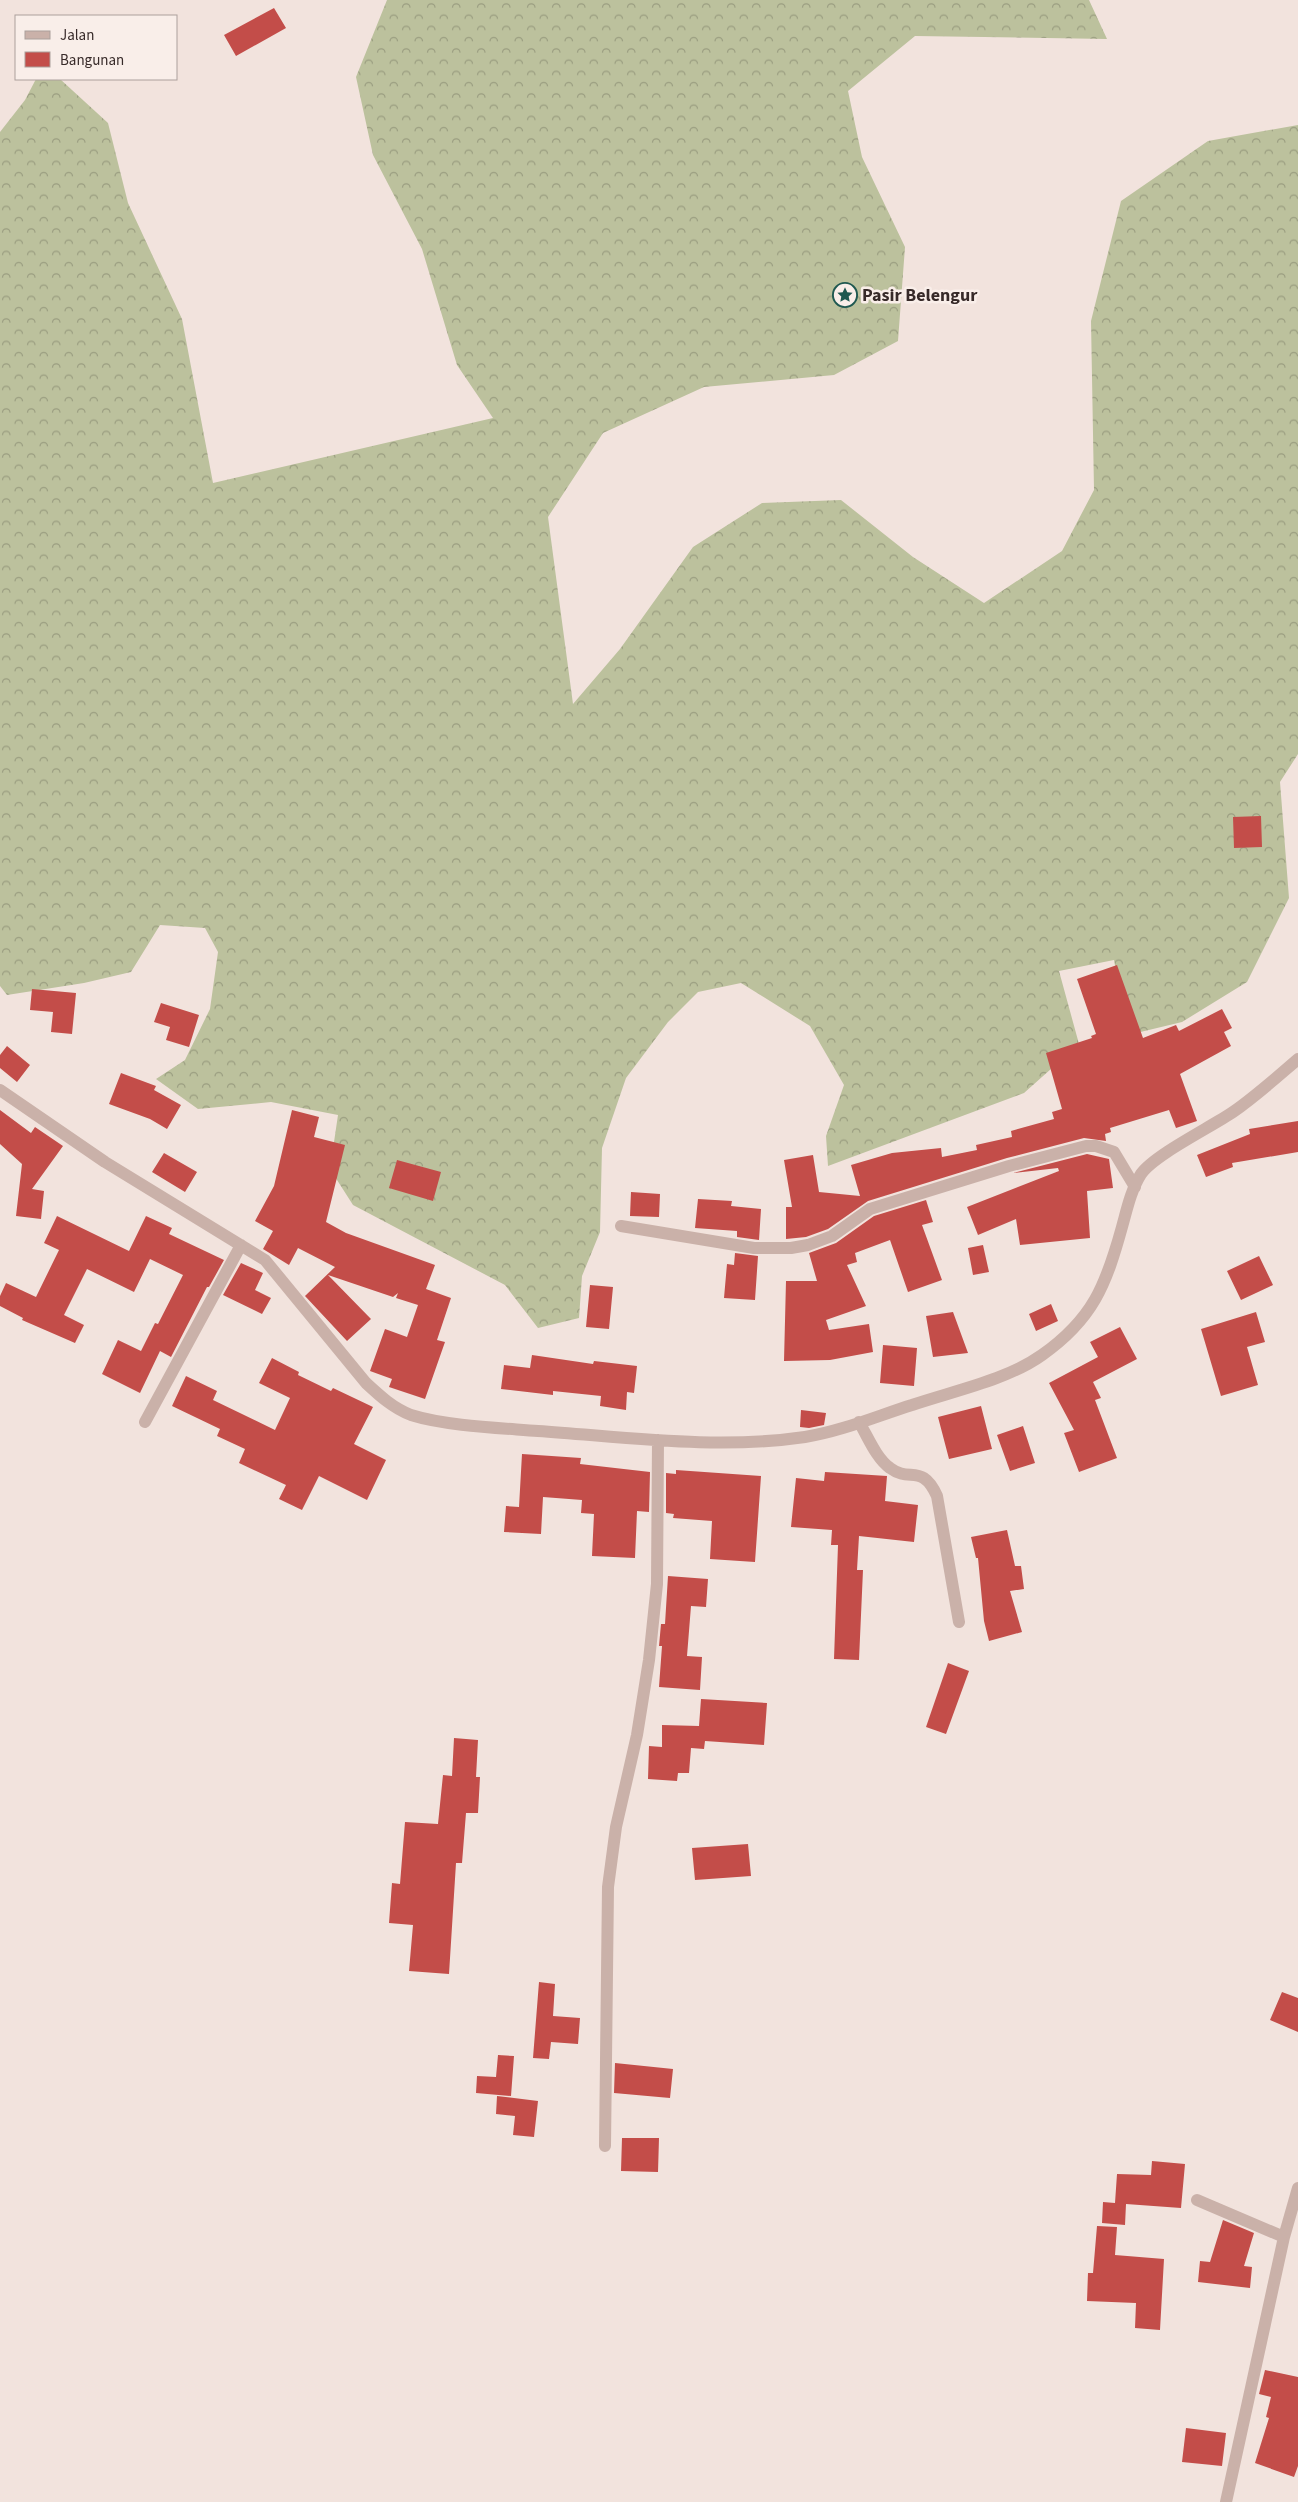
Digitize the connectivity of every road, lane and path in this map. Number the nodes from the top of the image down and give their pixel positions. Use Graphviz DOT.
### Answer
graph roads {
  1 [pos="1298,1060"];
  2 [pos="0,1090"];
  3 [pos="1135,1187"];
  4 [pos="621,1226"];
  5 [pos="241,1245"];
  6 [pos="145,1422"];
  7 [pos="859,1422"];
  8 [pos="658,1440"];
  9 [pos="959,1622"];
  10 [pos="605,2146"];
  11 [pos="1298,2188"];
  12 [pos="1197,2200"];
  13 [pos="1284,2237"];
  14 [pos="1226,2502"];
  1 -- 3 [label="street"];
  2 -- 5 [label="street"];
  3 -- 4 [label="street"];
  3 -- 7 [label="street"];
  5 -- 6 [label="street"];
  5 -- 8 [label="street"];
  7 -- 8 [label="street"];
  7 -- 9 [label="street"];
  8 -- 10 [label="street"];
  11 -- 13 [label="street"];
  12 -- 13 [label="street"];
  13 -- 14 [label="street"];
}
